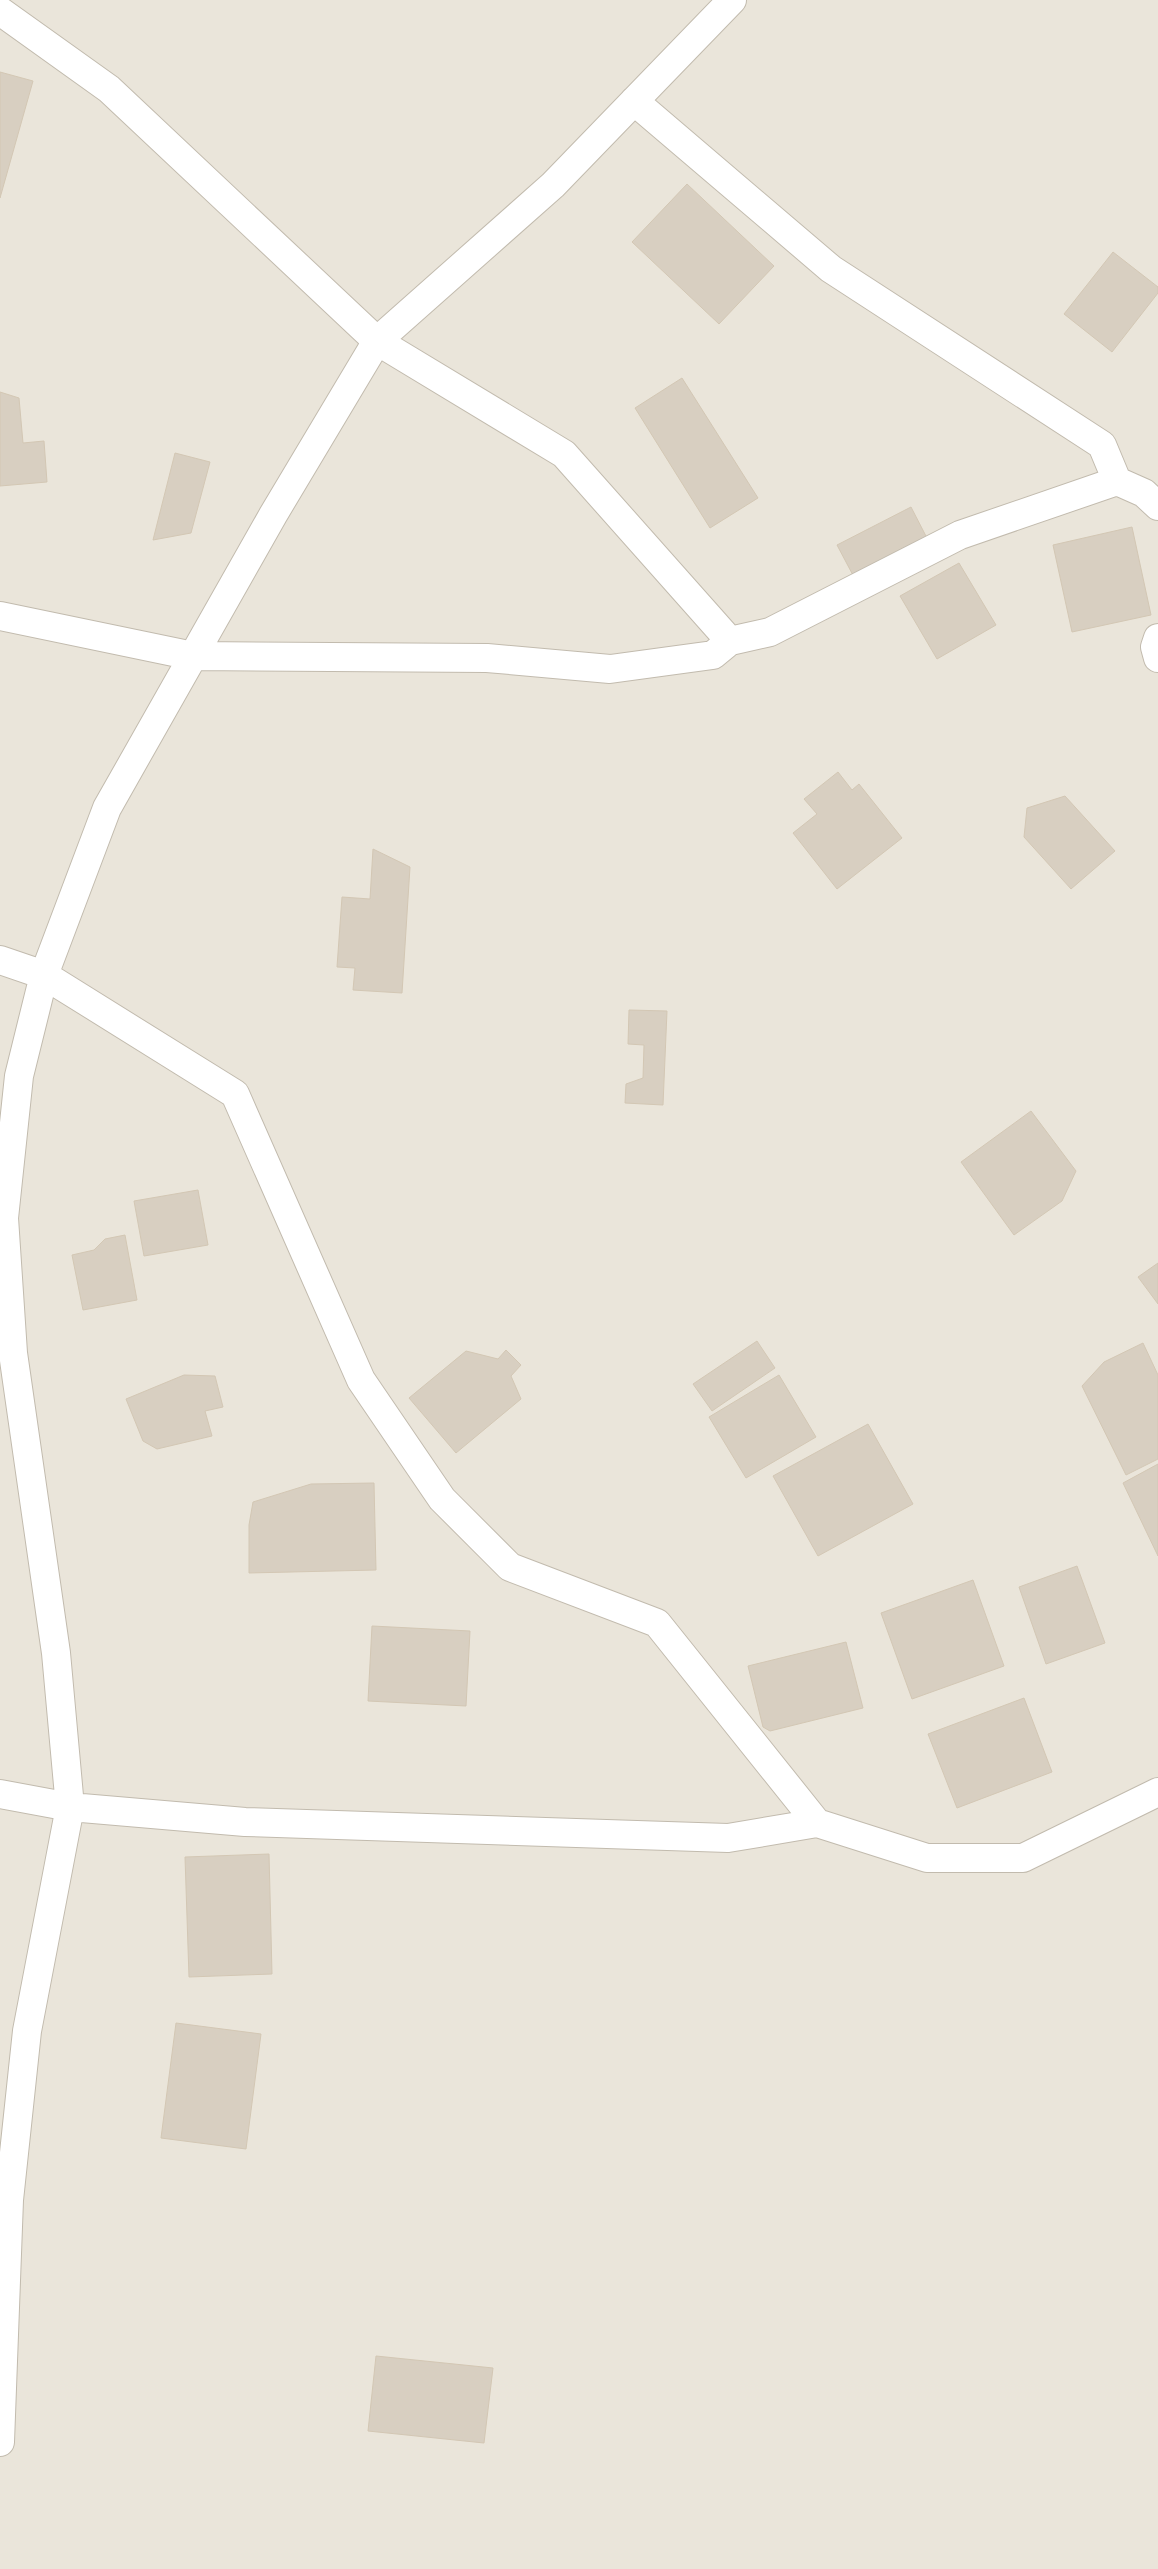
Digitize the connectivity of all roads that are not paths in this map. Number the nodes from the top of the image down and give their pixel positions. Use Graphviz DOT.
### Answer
graph roads {
  1 [pos="732,0"];
  2 [pos="0,11"];
  3 [pos="634,101"];
  4 [pos="377,341"];
  5 [pos="1117,481"];
  6 [pos="1158,506"];
  7 [pos="0,616"];
  8 [pos="1158,638"];
  9 [pos="730,641"];
  10 [pos="193,656"];
  11 [pos="1158,658"];
  12 [pos="0,960"];
  13 [pos="44,975"];
  14 [pos="1158,1792"];
  15 [pos="0,1794"];
  16 [pos="70,1807"];
  17 [pos="817,1823"];
  18 [pos="0,2442"];
  1 -- 3 [label="street"];
  2 -- 4 [label="street"];
  3 -- 4 [label="street"];
  3 -- 5 [label="street"];
  4 -- 9 [label="street"];
  4 -- 10 [label="street"];
  5 -- 6 [label="street"];
  5 -- 9 [label="street"];
  7 -- 10 [label="street"];
  8 -- 11 [label="street"];
  9 -- 10 [label="street"];
  10 -- 13 [label="street"];
  12 -- 13 [label="street"];
  13 -- 16 [label="street"];
  13 -- 17 [label="street"];
  14 -- 17 [label="street"];
  15 -- 16 [label="street"];
  16 -- 17 [label="street"];
  16 -- 18 [label="street"];
}
